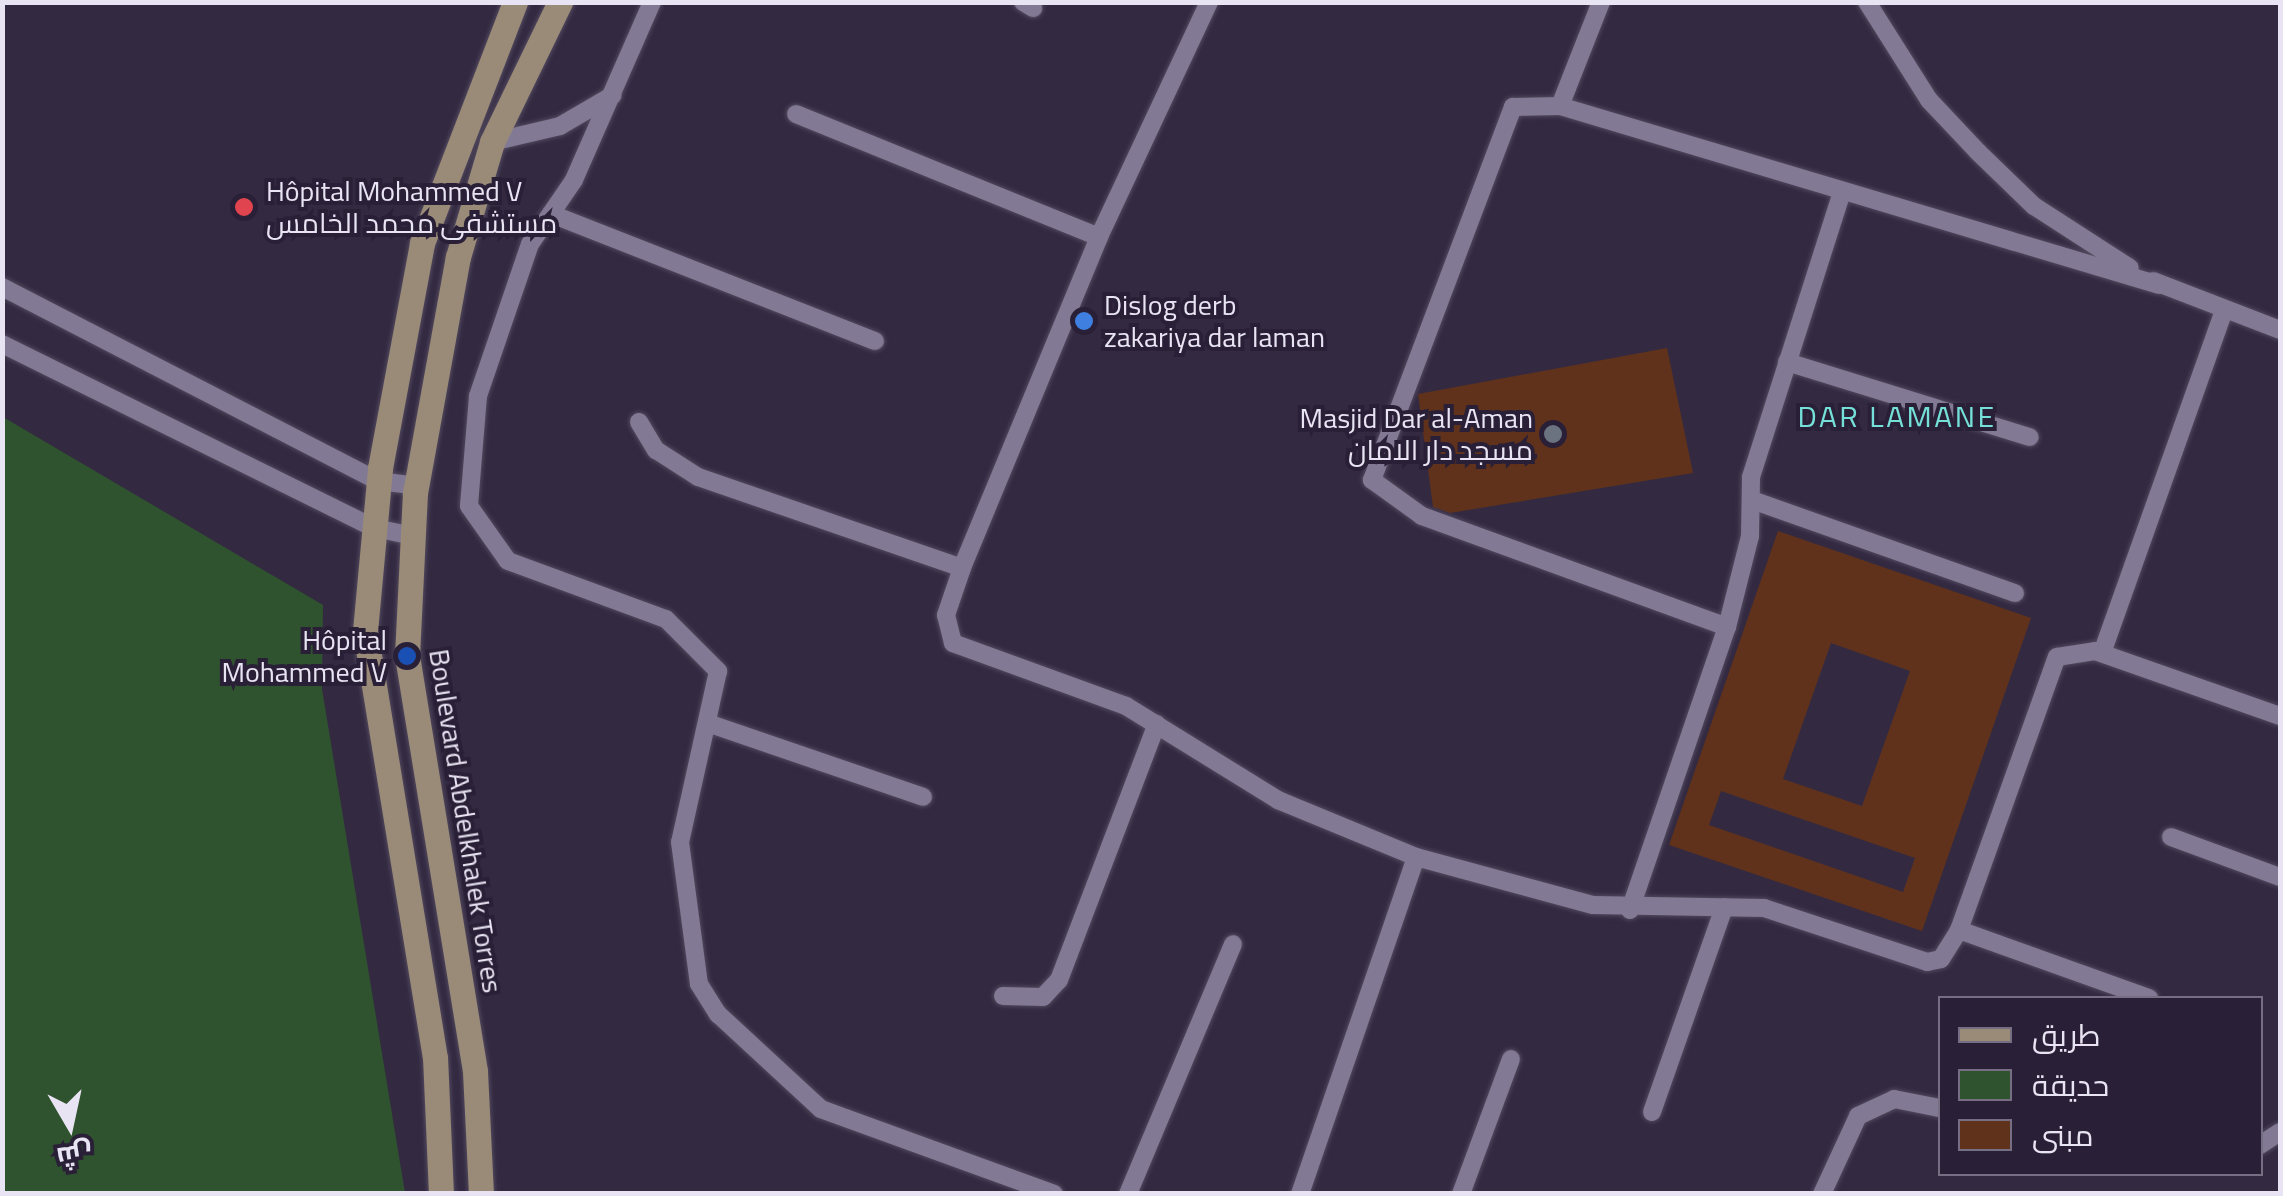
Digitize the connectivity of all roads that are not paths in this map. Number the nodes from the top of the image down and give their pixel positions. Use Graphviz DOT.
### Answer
graph roads {
  1 [pos="515,2"];
  2 [pos="560,2"];
  3 [pos="652,2"];
  4 [pos="1209,2"];
  5 [pos="1600,2"];
  6 [pos="1866,2"];
  7 [pos="613,95"];
  8 [pos="1560,106"];
  9 [pos="796,114"];
  10 [pos="492,142"];
  11 [pos="1842,191"];
  12 [pos="551,214"];
  13 [pos="1098,237"];
  14 [pos="2159,284"];
  15 [pos="2,287"];
  16 [pos="2222,313"];
  17 [pos="2280,330"];
  18 [pos="875,342"];
  19 [pos="2,344"];
  20 [pos="1787,362"];
  21 [pos="639,422"];
  22 [pos="2030,437"];
  23 [pos="378,481"];
  24 [pos="416,486"];
  25 [pos="1752,500"];
  26 [pos="375,528"];
  27 [pos="412,536"];
  28 [pos="962,568"];
  29 [pos="2016,593"];
  30 [pos="1727,627"];
  31 [pos="2102,653"];
  32 [pos="2280,716"];
  33 [pos="712,724"];
  34 [pos="1157,724"];
  35 [pos="922,797"];
  36 [pos="2172,837"];
  37 [pos="1416,857"];
  38 [pos="2280,877"];
  39 [pos="1724,906"];
  40 [pos="1630,910"];
  41 [pos="1960,930"];
  42 [pos="1232,944"];
  43 [pos="1003,996"];
  44 [pos="2143,996"];
  45 [pos="1512,1059"];
  46 [pos="1938,1108"];
  47 [pos="1652,1112"];
  48 [pos="441,1194"];
  49 [pos="481,1194"];
  50 [pos="1054,1194"];
  51 [pos="1128,1194"];
  52 [pos="1300,1194"];
  53 [pos="1461,1194"];
  54 [pos="1822,1194"];
  1 -- 23 [label="street"];
  2 -- 10 [label="street, Boulevard Abdelkhalek Torres"];
  3 -- 7 [label="street"];
  4 -- 13 [label="street"];
  5 -- 8 [label="street"];
  6 -- 14 [label="street"];
  7 -- 10 [label="street"];
  7 -- 12 [label="street"];
  8 -- 11 [label="street"];
  8 -- 30 [label="street"];
  9 -- 13 [label="street"];
  10 -- 24 [label="street, Boulevard Abdelkhalek Torres"];
  11 -- 14 [label="street"];
  11 -- 20 [label="street"];
  12 -- 18 [label="street"];
  12 -- 33 [label="street"];
  13 -- 28 [label="street"];
  14 -- 16 [label="street"];
  15 -- 23 [label="street"];
  16 -- 17 [label="street"];
  16 -- 31 [label="street"];
  19 -- 26 [label="street"];
  20 -- 22 [label="street"];
  20 -- 25 [label="street"];
  21 -- 28 [label="street"];
  23 -- 24 [label="street"];
  23 -- 26 [label="street"];
  24 -- 27 [label="street, Boulevard Abdelkhalek Torres"];
  25 -- 29 [label="street"];
  25 -- 30 [label="street"];
  26 -- 27 [label="street"];
  26 -- 48 [label="street"];
  27 -- 49 [label="street, Boulevard Abdelkhalek Torres"];
  28 -- 34 [label="street"];
  30 -- 40 [label="street"];
  31 -- 32 [label="street"];
  31 -- 41 [label="street"];
  33 -- 35 [label="street"];
  33 -- 50 [label="street"];
  34 -- 37 [label="street"];
  34 -- 43 [label="street"];
  36 -- 38 [label="street"];
  37 -- 40 [label="street"];
  37 -- 52 [label="street"];
  39 -- 40 [label="street"];
  39 -- 41 [label="street"];
  39 -- 47 [label="street"];
  41 -- 44 [label="street"];
  42 -- 51 [label="street"];
  45 -- 53 [label="street"];
  46 -- 54 [label="street"];
}
